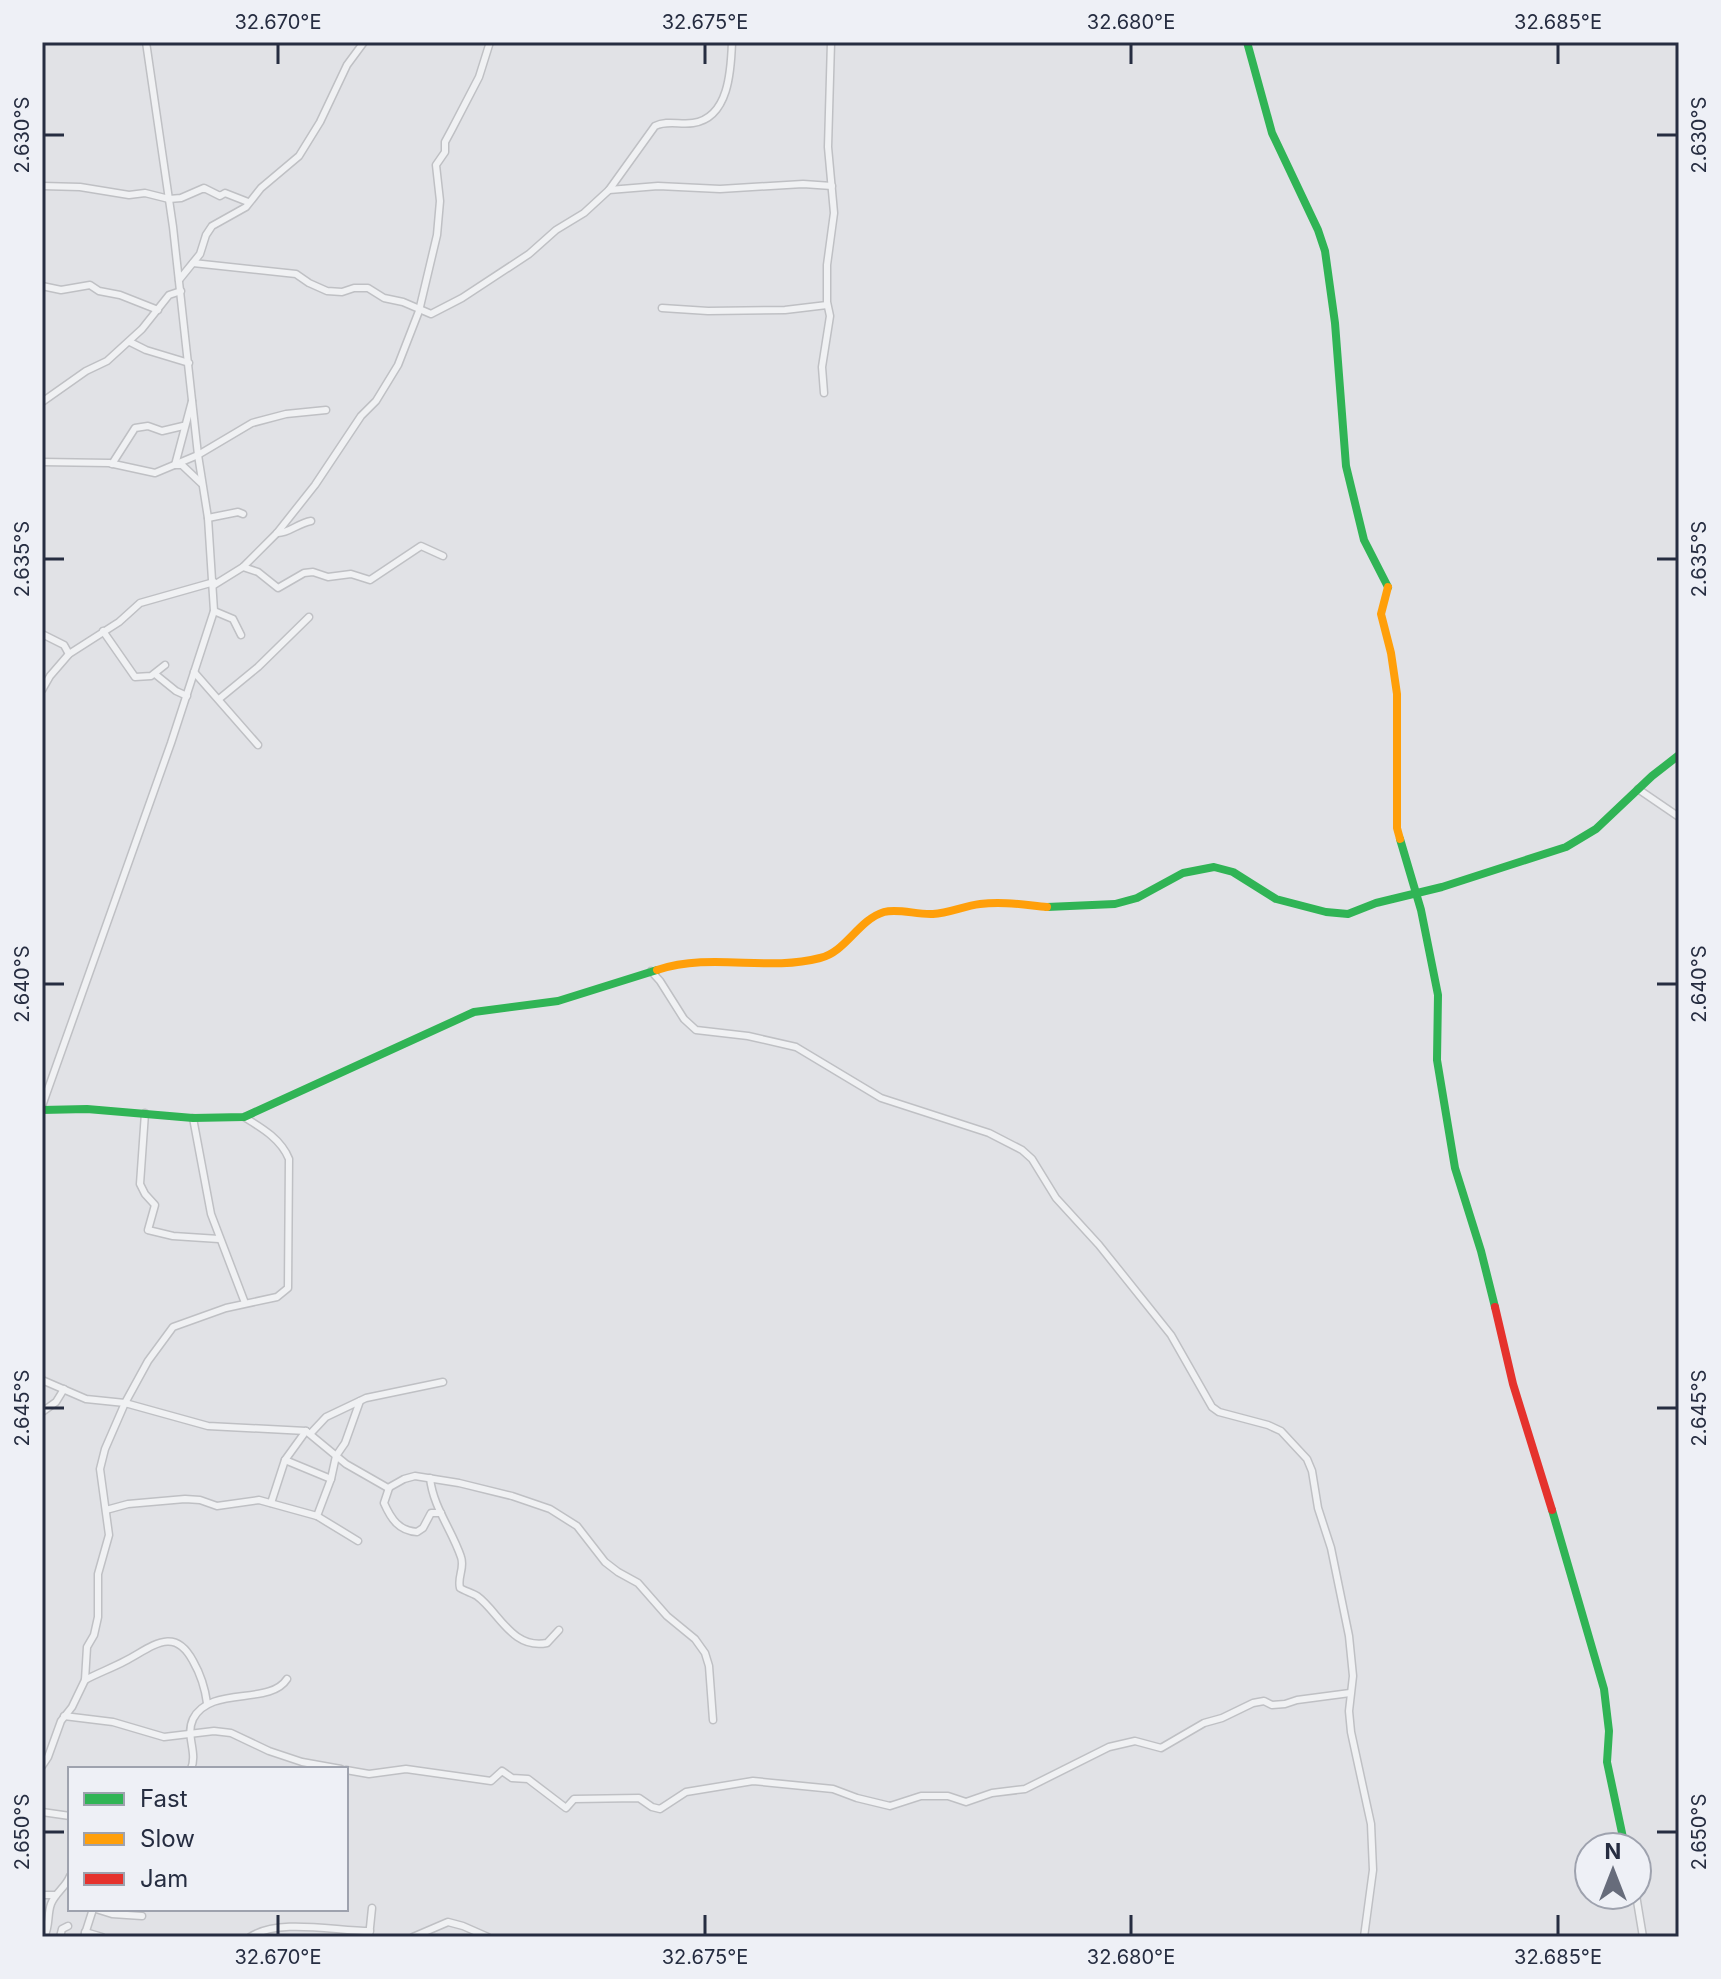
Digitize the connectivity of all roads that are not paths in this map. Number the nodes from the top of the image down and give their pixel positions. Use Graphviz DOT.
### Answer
graph roads {
  1 [pos="146,42"];
  2 [pos="364,42"];
  3 [pos="490,42"];
  4 [pos="732,42"];
  5 [pos="831,42"];
  6 [pos="1247,42"];
  7 [pos="42,186"];
  8 [pos="832,186"];
  9 [pos="609,190"];
  10 [pos="169,199"];
  11 [pos="248,202"];
  12 [pos="193,263"];
  13 [pos="179,280"];
  14 [pos="42,286"];
  15 [pos="181,291"];
  16 [pos="827,305"];
  17 [pos="662,308"];
  18 [pos="158,310"];
  19 [pos="419,311"];
  20 [pos="130,342"];
  21 [pos="189,363"];
  22 [pos="824,393"];
  23 [pos="193,398"];
  24 [pos="42,402"];
  25 [pos="326,410"];
  26 [pos="183,426"];
  27 [pos="198,455"];
  28 [pos="42,462"];
  29 [pos="112,464"];
  30 [pos="175,465"];
  31 [pos="203,486"];
  32 [pos="243,514"];
  33 [pos="208,518"];
  34 [pos="311,521"];
  35 [pos="277,533"];
  36 [pos="443,556"];
  37 [pos="243,567"];
  38 [pos="214,583"];
  39 [pos="214,611"];
  40 [pos="309,617"];
  41 [pos="103,631"];
  42 [pos="42,634"];
  43 [pos="241,635"];
  44 [pos="69,654"];
  45 [pos="165,665"];
  46 [pos="194,672"];
  47 [pos="155,674"];
  48 [pos="42,690"];
  49 [pos="187,696"];
  50 [pos="219,699"];
  51 [pos="258,745"];
  52 [pos="1679,755"];
  53 [pos="1638,789"];
  54 [pos="1679,817"];
  55 [pos="1416,893"];
  56 [pos="650,971"];
  57 [pos="42,1108"];
  58 [pos="145,1113"];
  59 [pos="244,1117"];
  60 [pos="193,1118"];
  61 [pos="219,1239"];
  62 [pos="245,1303"];
  63 [pos="42,1380"];
  64 [pos="443,1382"];
  65 [pos="64,1389"];
  66 [pos="360,1401"];
  67 [pos="125,1403"];
  68 [pos="42,1412"];
  69 [pos="308,1432"];
  70 [pos="336,1456"];
  71 [pos="285,1460"];
  72 [pos="430,1478"];
  73 [pos="331,1479"];
  74 [pos="389,1488"];
  75 [pos="271,1503"];
  76 [pos="106,1510"];
  77 [pos="441,1513"];
  78 [pos="317,1516"];
  79 [pos="358,1541"];
  80 [pos="559,1630"];
  81 [pos="287,1679"];
  82 [pos="85,1680"];
  83 [pos="1350,1693"];
  84 [pos="207,1703"];
  85 [pos="64,1716"];
  86 [pos="713,1720"];
  87 [pos="190,1735"];
  88 [pos="42,1766"];
  89 [pos="191,1767"];
  90 [pos="332,1767"];
  91 [pos="348,1770"];
  92 [pos="42,1812"];
  93 [pos="68,1816"];
  94 [pos="1622,1831"];
  95 [pos="68,1879"];
  96 [pos="59,1893"];
  97 [pos="68,1894"];
  98 [pos="42,1895"];
  99 [pos="372,1908"];
  100 [pos="93,1911"];
  101 [pos="101,1911"];
  102 [pos="1639,1911"];
  103 [pos="142,1916"];
  104 [pos="68,1926"];
  105 [pos="48,1928"];
  106 [pos="61,1934"];
  107 [pos="84,1934"];
  108 [pos="369,1934"];
  109 [pos="44,1937"];
  110 [pos="102,1937"];
  111 [pos="250,1937"];
  112 [pos="413,1937"];
  113 [pos="488,1937"];
  114 [pos="1364,1937"];
  115 [pos="1643,1937"];
  1 -- 10 [label="street"];
  2 -- 11 [label="street"];
  3 -- 19 [label="street"];
  4 -- 9 [label="street"];
  5 -- 8 [label="street"];
  6 -- 55 [label="street"];
  7 -- 10 [label="street"];
  8 -- 9 [label="street"];
  8 -- 16 [label="street"];
  9 -- 19 [label="street"];
  10 -- 11 [label="street"];
  10 -- 13 [label="street"];
  11 -- 12 [label="street"];
  12 -- 13 [label="street"];
  12 -- 19 [label="street"];
  13 -- 15 [label="street"];
  14 -- 18 [label="street"];
  15 -- 18 [label="street"];
  15 -- 21 [label="street"];
  16 -- 17 [label="street"];
  16 -- 22 [label="street"];
  18 -- 20 [label="street"];
  19 -- 35 [label="street"];
  20 -- 21 [label="street"];
  20 -- 24 [label="street"];
  21 -- 23 [label="street"];
  23 -- 26 [label="street"];
  23 -- 27 [label="street"];
  25 -- 27 [label="street"];
  26 -- 29 [label="street"];
  26 -- 30 [label="street"];
  27 -- 30 [label="street"];
  27 -- 31 [label="street"];
  28 -- 29 [label="street"];
  29 -- 30 [label="street"];
  30 -- 31 [label="street"];
  31 -- 33 [label="street"];
  32 -- 33 [label="street"];
  33 -- 38 [label="street"];
  34 -- 35 [label="street"];
  35 -- 37 [label="street"];
  36 -- 37 [label="street"];
  37 -- 38 [label="street"];
  38 -- 39 [label="street"];
  38 -- 41 [label="street"];
  39 -- 43 [label="street"];
  39 -- 46 [label="street"];
  40 -- 50 [label="street"];
  41 -- 44 [label="street"];
  41 -- 47 [label="street"];
  42 -- 44 [label="street"];
  44 -- 48 [label="street"];
  45 -- 47 [label="street"];
  46 -- 49 [label="street"];
  46 -- 50 [label="street"];
  47 -- 49 [label="street"];
  49 -- 57 [label="street"];
  50 -- 51 [label="street"];
  52 -- 53 [label="street"];
  53 -- 54 [label="street"];
  53 -- 55 [label="street"];
  55 -- 56 [label="street"];
  55 -- 94 [label="street"];
  56 -- 59 [label="street"];
  56 -- 83 [label="street"];
  57 -- 58 [label="street"];
  58 -- 60 [label="street"];
  58 -- 61 [label="street"];
  59 -- 60 [label="street"];
  59 -- 62 [label="street"];
  60 -- 61 [label="street"];
  61 -- 62 [label="street"];
  62 -- 67 [label="street"];
  63 -- 65 [label="street"];
  64 -- 66 [label="street"];
  65 -- 67 [label="street"];
  65 -- 68 [label="street"];
  66 -- 69 [label="street"];
  66 -- 70 [label="street"];
  67 -- 69 [label="street"];
  67 -- 76 [label="street"];
  69 -- 70 [label="street"];
  69 -- 71 [label="street"];
  70 -- 73 [label="street"];
  70 -- 74 [label="street"];
  71 -- 73 [label="street"];
  71 -- 75 [label="street"];
  72 -- 74 [label="street"];
  72 -- 77 [label="street"];
  72 -- 86 [label="street"];
  73 -- 78 [label="street"];
  74 -- 77 [label="street"];
  75 -- 76 [label="street"];
  75 -- 78 [label="street"];
  76 -- 82 [label="street"];
  77 -- 80 [label="street"];
  78 -- 79 [label="street"];
  81 -- 84 [label="street"];
  82 -- 84 [label="street"];
  82 -- 85 [label="street"];
  83 -- 91 [label="street"];
  83 -- 114 [label="street"];
  84 -- 87 [label="street"];
  85 -- 87 [label="street"];
  85 -- 88 [label="street"];
  87 -- 89 [label="street"];
  87 -- 90 [label="street"];
  92 -- 93 [label="street"];
  95 -- 96 [label="street"];
  96 -- 97 [label="street"];
  96 -- 98 [label="street"];
  96 -- 105 [label="street"];
  99 -- 108 [label="street"];
  100 -- 107 [label="street"];
  101 -- 103 [label="street"];
  102 -- 115 [label="street"];
  104 -- 106 [label="street"];
  105 -- 106 [label="street"];
  105 -- 109 [label="street"];
  107 -- 110 [label="street"];
  108 -- 111 [label="street"];
  112 -- 113 [label="street"];
}
